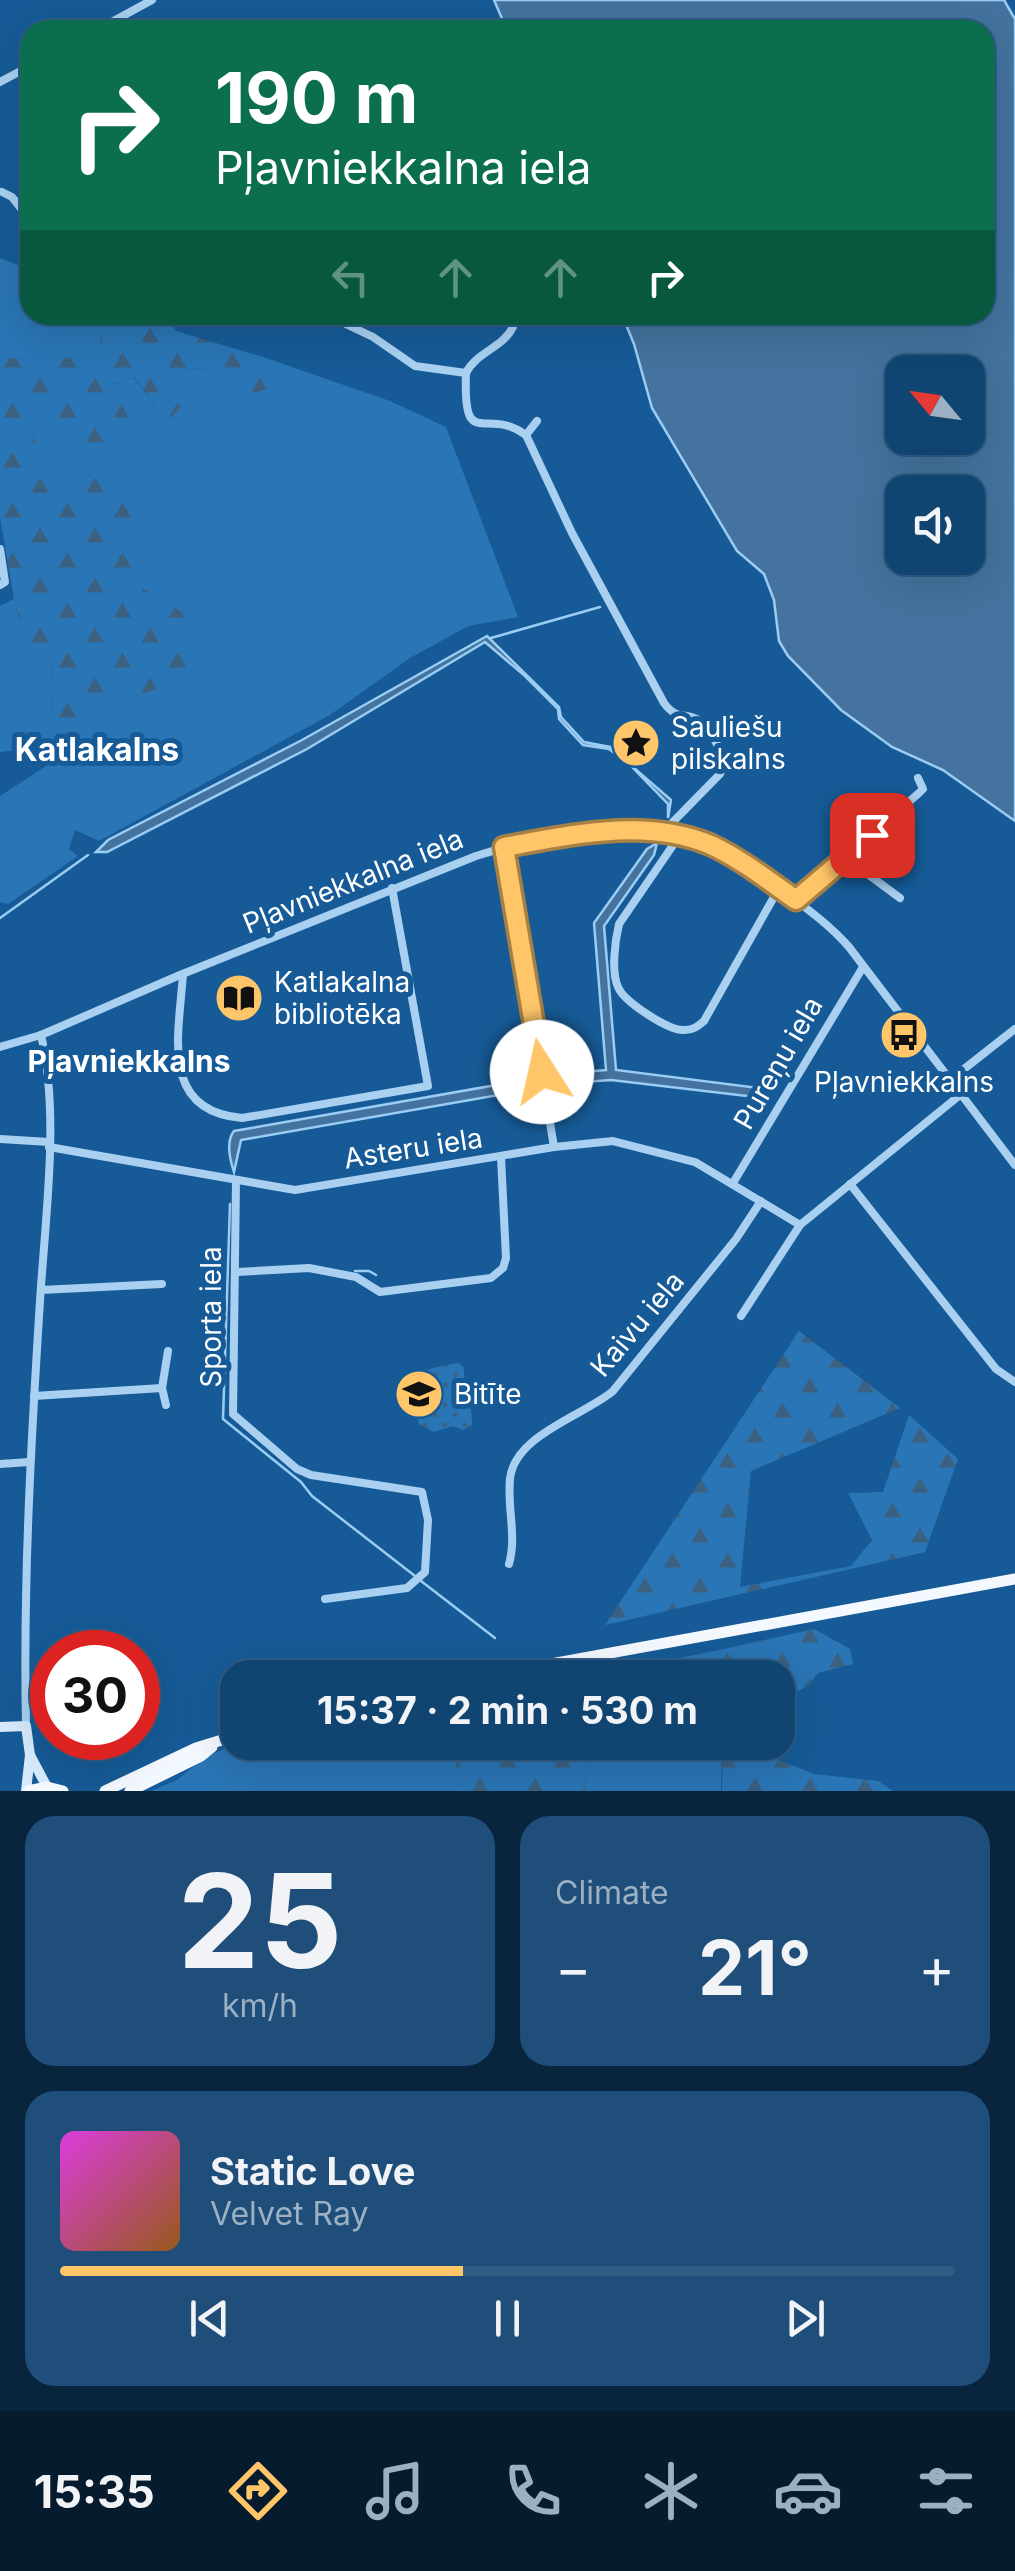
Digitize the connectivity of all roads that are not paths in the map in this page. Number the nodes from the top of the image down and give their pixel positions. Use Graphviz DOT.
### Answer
graph roads {
  1 [pos="152,0"];
  2 [pos="115,20"];
  3 [pos="2,190"];
  4 [pos="20,207"];
  5 [pos="348,325"];
  6 [pos="513,325"];
  7 [pos="466,373"];
  8 [pos="537,421"];
  9 [pos="526,435"];
  10 [pos="0,549"];
  11 [pos="2,584"];
  12 [pos="918,778"];
  13 [pos="664,831"];
  14 [pos="680,835"];
  15 [pos="504,847"];
  16 [pos="849,856"];
  17 [pos="392,888"];
  18 [pos="779,888"];
  19 [pos="900,898"];
  20 [pos="796,900"];
  21 [pos="863,967"];
  22 [pos="183,974"];
  23 [pos="1015,1029"];
  24 [pos="41,1035"];
  25 [pos="0,1047"];
  26 [pos="950,1080"];
  27 [pos="960,1095"];
  28 [pos="0,1139"];
  29 [pos="49,1145"];
  30 [pos="554,1146"];
  31 [pos="501,1157"];
  32 [pos="1015,1165"];
  33 [pos="236,1180"];
  34 [pos="733,1183"];
  35 [pos="850,1184"];
  36 [pos="761,1201"];
  37 [pos="800,1225"];
  38 [pos="237,1272"];
  39 [pos="162,1284"];
  40 [pos="40,1290"];
  41 [pos="741,1316"];
  42 [pos="168,1351"];
  43 [pos="1015,1382"];
  44 [pos="162,1388"];
  45 [pos="34,1396"];
  46 [pos="166,1405"];
  47 [pos="30,1462"];
  48 [pos="0,1464"];
  49 [pos="509,1564"];
  50 [pos="1015,1579"];
  51 [pos="326,1599"];
  52 [pos="572,1660"];
  53 [pos="26,1726"];
  54 [pos="0,1727"];
  55 [pos="220,1742"];
  56 [pos="215,1744"];
  57 [pos="30,1754"];
  58 [pos="33,1760"];
  59 [pos="47,1787"];
  60 [pos="27,1791"];
  61 [pos="63,1791"];
  62 [pos="105,1791"];
  63 [pos="130,1791"];
  1 -- 2 [label="street"];
  3 -- 4 [label="street"];
  5 -- 7 [label="street"];
  6 -- 7 [label="street"];
  7 -- 9 [label="street"];
  8 -- 9 [label="street"];
  9 -- 13 [label="street"];
  10 -- 11 [label="street"];
  12 -- 16 [label="street"];
  13 -- 14 [label="street, Pļavniekkalna iela"];
  13 -- 15 [label="street, Pļavniekkalna iela"];
  14 -- 18 [label="street, Pļavniekkalna iela"];
  14 -- 18 [label="street"];
  15 -- 17 [label="street, Pļavniekkalna iela"];
  15 -- 30 [label="street"];
  16 -- 19 [label="street"];
  16 -- 20 [label="street"];
  17 -- 22 [label="street, Pļavniekkalna iela"];
  17 -- 22 [label="street"];
  18 -- 20 [label="street, Pļavniekkalna iela"];
  20 -- 21 [label="street, Pļavniekkalna iela"];
  21 -- 26 [label="street, Pļavniekkalna iela"];
  21 -- 34 [label="street, Pureņu iela"];
  22 -- 24 [label="street, Pļavniekkalna iela"];
  23 -- 26 [label="street"];
  24 -- 25 [label="street, Pļavniekkalna iela"];
  24 -- 29 [label="street"];
  26 -- 27 [label="street, Pļavniekkalna iela"];
  27 -- 32 [label="street, Pļavniekkalna iela"];
  27 -- 35 [label="street"];
  28 -- 29 [label="street, Asteru iela"];
  29 -- 33 [label="street, Asteru iela"];
  29 -- 40 [label="street"];
  30 -- 31 [label="street, Asteru iela"];
  30 -- 34 [label="street, Asteru iela"];
  31 -- 33 [label="street, Asteru iela"];
  31 -- 38 [label="street"];
  33 -- 38 [label="street, Sporta iela"];
  34 -- 36 [label="street, Asteru iela"];
  35 -- 37 [label="street"];
  35 -- 43 [label="street"];
  36 -- 37 [label="street, Asteru iela"];
  36 -- 49 [label="street, Kaivu iela"];
  37 -- 41 [label="street"];
  38 -- 51 [label="street, Sporta iela"];
  39 -- 40 [label="street"];
  40 -- 45 [label="street"];
  42 -- 44 [label="street"];
  44 -- 45 [label="street"];
  44 -- 46 [label="street"];
  45 -- 47 [label="street"];
  47 -- 48 [label="street"];
  47 -- 53 [label="street"];
  50 -- 52 [label="main road"];
  53 -- 54 [label="main road"];
  53 -- 57 [label="main road"];
  55 -- 56 [label="main road"];
  56 -- 62 [label="main road"];
  56 -- 63 [label="main road"];
  57 -- 60 [label="main road"];
  58 -- 59 [label="main road"];
  59 -- 60 [label="main road"];
  59 -- 61 [label="main road"];
}
